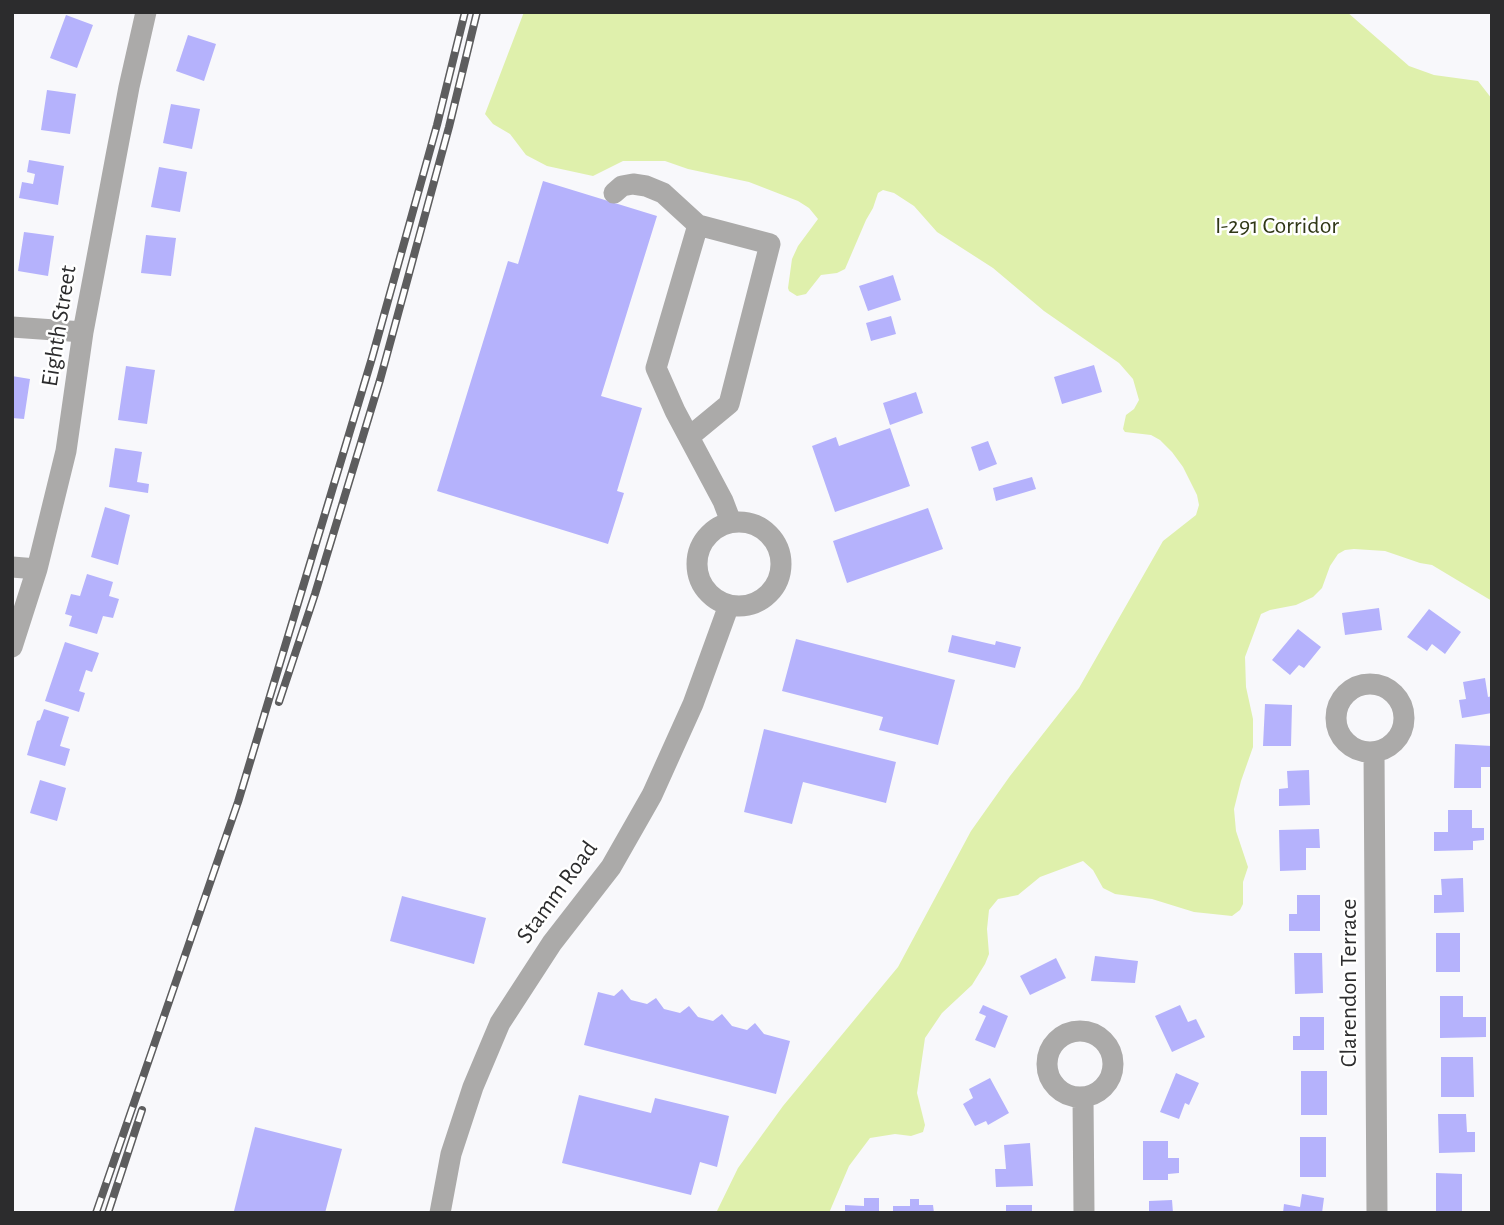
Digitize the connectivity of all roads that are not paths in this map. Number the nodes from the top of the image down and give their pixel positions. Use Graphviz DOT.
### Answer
graph roads {
  1 [pos="146,12"];
  2 [pos="614,193"];
  3 [pos="698,225"];
  4 [pos="12,327"];
  5 [pos="83,332"];
  6 [pos="689,437"];
  7 [pos="732,522"];
  8 [pos="12,567"];
  9 [pos="37,569"];
  10 [pos="729,605"];
  11 [pos="12,647"];
  12 [pos="1374,752"];
  13 [pos="1083,1097"];
  14 [pos="440,1213"];
  15 [pos="1084,1213"];
  16 [pos="1377,1213"];
  1 -- 5 [label="street, Eighth Street"];
  2 -- 3 [label="street"];
  3 -- 6 [label="street"];
  3 -- 6 [label="street"];
  4 -- 5 [label="street"];
  5 -- 9 [label="street, Eighth Street"];
  6 -- 7 [label="street"];
  7 -- 10 [label="street"];
  7 -- 10 [label="street"];
  8 -- 9 [label="street"];
  9 -- 11 [label="street, Eighth Street"];
  10 -- 14 [label="street, Stamm Road"];
  12 -- 16 [label="street, Clarendon Terrace"];
  13 -- 15 [label="street"];
}
